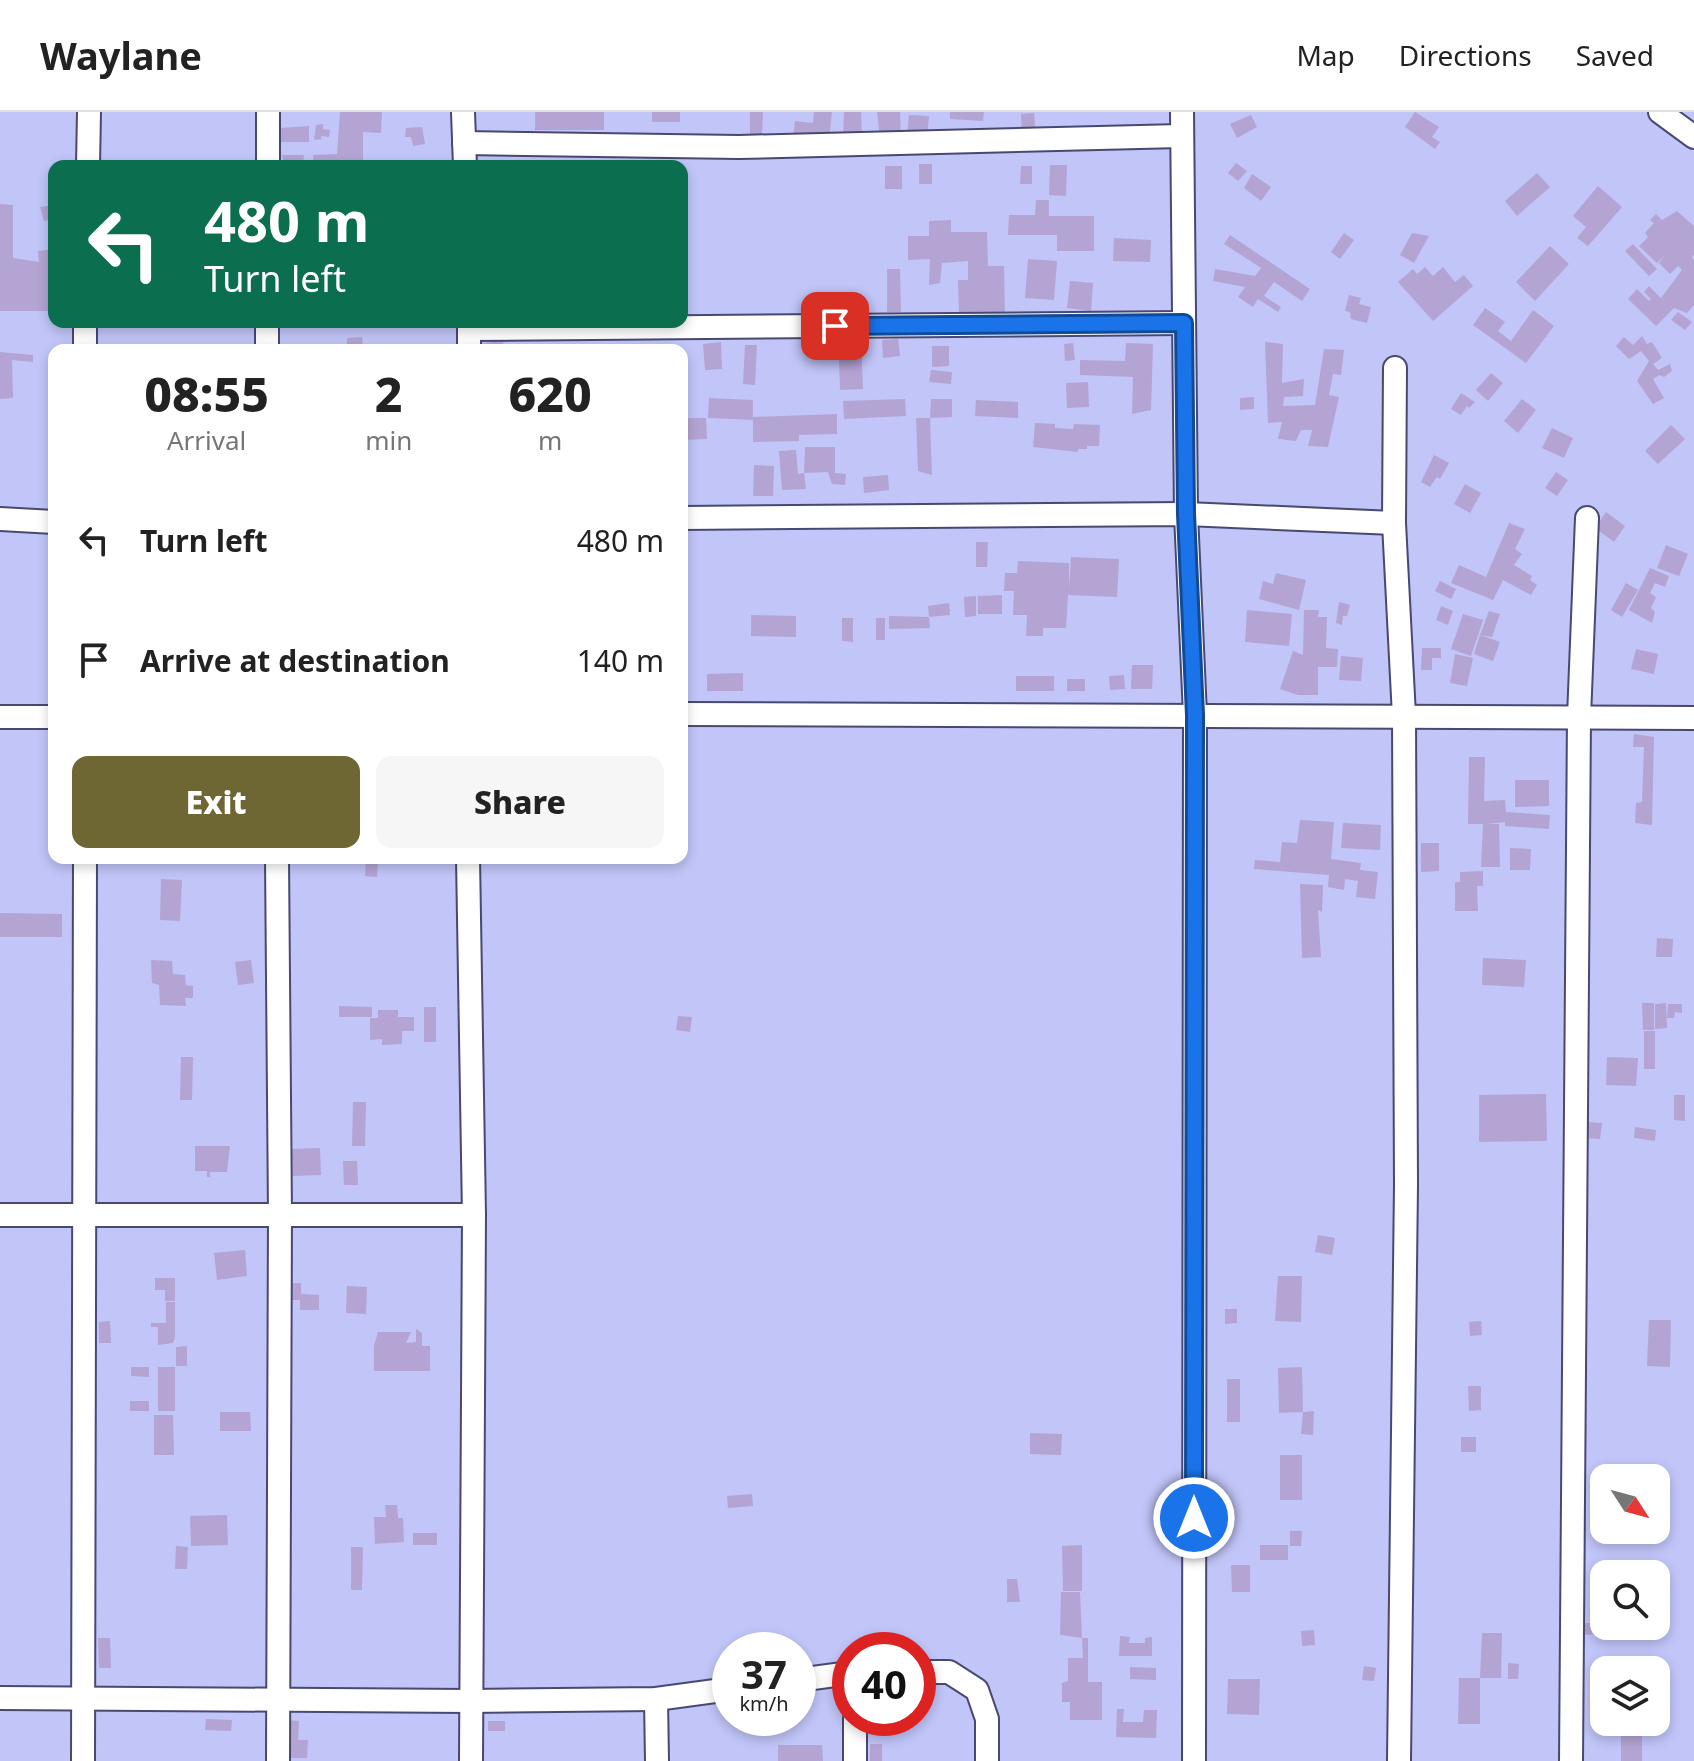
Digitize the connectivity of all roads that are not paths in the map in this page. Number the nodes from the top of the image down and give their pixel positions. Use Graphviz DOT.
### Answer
graph roads {
  1 [pos="89,112"];
  2 [pos="268,112"];
  3 [pos="463,112"];
  4 [pos="1182,112"];
  5 [pos="1660,112"];
  6 [pos="1181,136"];
  7 [pos="1694,137"];
  8 [pos="464,143"];
  9 [pos="88,160"];
  10 [pos="268,160"];
  11 [pos="465,160"];
  12 [pos="1184,323"];
  13 [pos="469,334"];
  14 [pos="1395,368"];
  15 [pos="1186,514"];
  16 [pos="688,518"];
  17 [pos="1587,518"];
  18 [pos="0,519"];
  19 [pos="48,522"];
  20 [pos="1394,523"];
  21 [pos="688,714"];
  22 [pos="1195,715"];
  23 [pos="1404,716"];
  24 [pos="0,717"];
  25 [pos="48,717"];
  26 [pos="1579,717"];
  27 [pos="1694,718"];
  28 [pos="85,864"];
  29 [pos="277,864"];
  30 [pos="468,864"];
  31 [pos="0,1215"];
  32 [pos="83,1215"];
  33 [pos="280,1215"];
  34 [pos="474,1215"];
  35 [pos="936,1672"];
  36 [pos="712,1691"];
  37 [pos="0,1698"];
  38 [pos="279,1698"];
  39 [pos="656,1699"];
  40 [pos="82,1700"];
  41 [pos="470,1701"];
  42 [pos="855,1736"];
  43 [pos="83,1761"];
  44 [pos="278,1761"];
  45 [pos="471,1761"];
  46 [pos="657,1761"];
  47 [pos="855,1761"];
  48 [pos="987,1761"];
  49 [pos="1194,1761"];
  50 [pos="1399,1761"];
  51 [pos="1571,1761"];
  1 -- 9 [label="street"];
  2 -- 10 [label="street"];
  3 -- 8 [label="street"];
  4 -- 6 [label="street"];
  5 -- 7 [label="street"];
  6 -- 8 [label="street"];
  6 -- 12 [label="street"];
  8 -- 11 [label="street"];
  12 -- 13 [label="street"];
  12 -- 15 [label="street"];
  14 -- 20 [label="street"];
  15 -- 16 [label="street"];
  15 -- 20 [label="street"];
  15 -- 22 [label="street"];
  17 -- 26 [label="street"];
  18 -- 19 [label="street"];
  20 -- 23 [label="street"];
  21 -- 22 [label="street"];
  22 -- 23 [label="street"];
  22 -- 49 [label="street"];
  23 -- 26 [label="street"];
  23 -- 50 [label="street"];
  24 -- 25 [label="street"];
  26 -- 27 [label="street"];
  26 -- 51 [label="street"];
  28 -- 32 [label="street"];
  29 -- 33 [label="street"];
  30 -- 34 [label="street"];
  31 -- 32 [label="street"];
  32 -- 33 [label="street"];
  32 -- 40 [label="street"];
  33 -- 34 [label="street"];
  33 -- 38 [label="street"];
  34 -- 41 [label="street"];
  35 -- 48 [label="street"];
  36 -- 39 [label="street"];
  37 -- 40 [label="street"];
  38 -- 40 [label="street"];
  38 -- 41 [label="street"];
  38 -- 44 [label="street"];
  39 -- 41 [label="street"];
  39 -- 46 [label="street"];
  40 -- 43 [label="street"];
  41 -- 45 [label="street"];
  42 -- 47 [label="street"];
}
